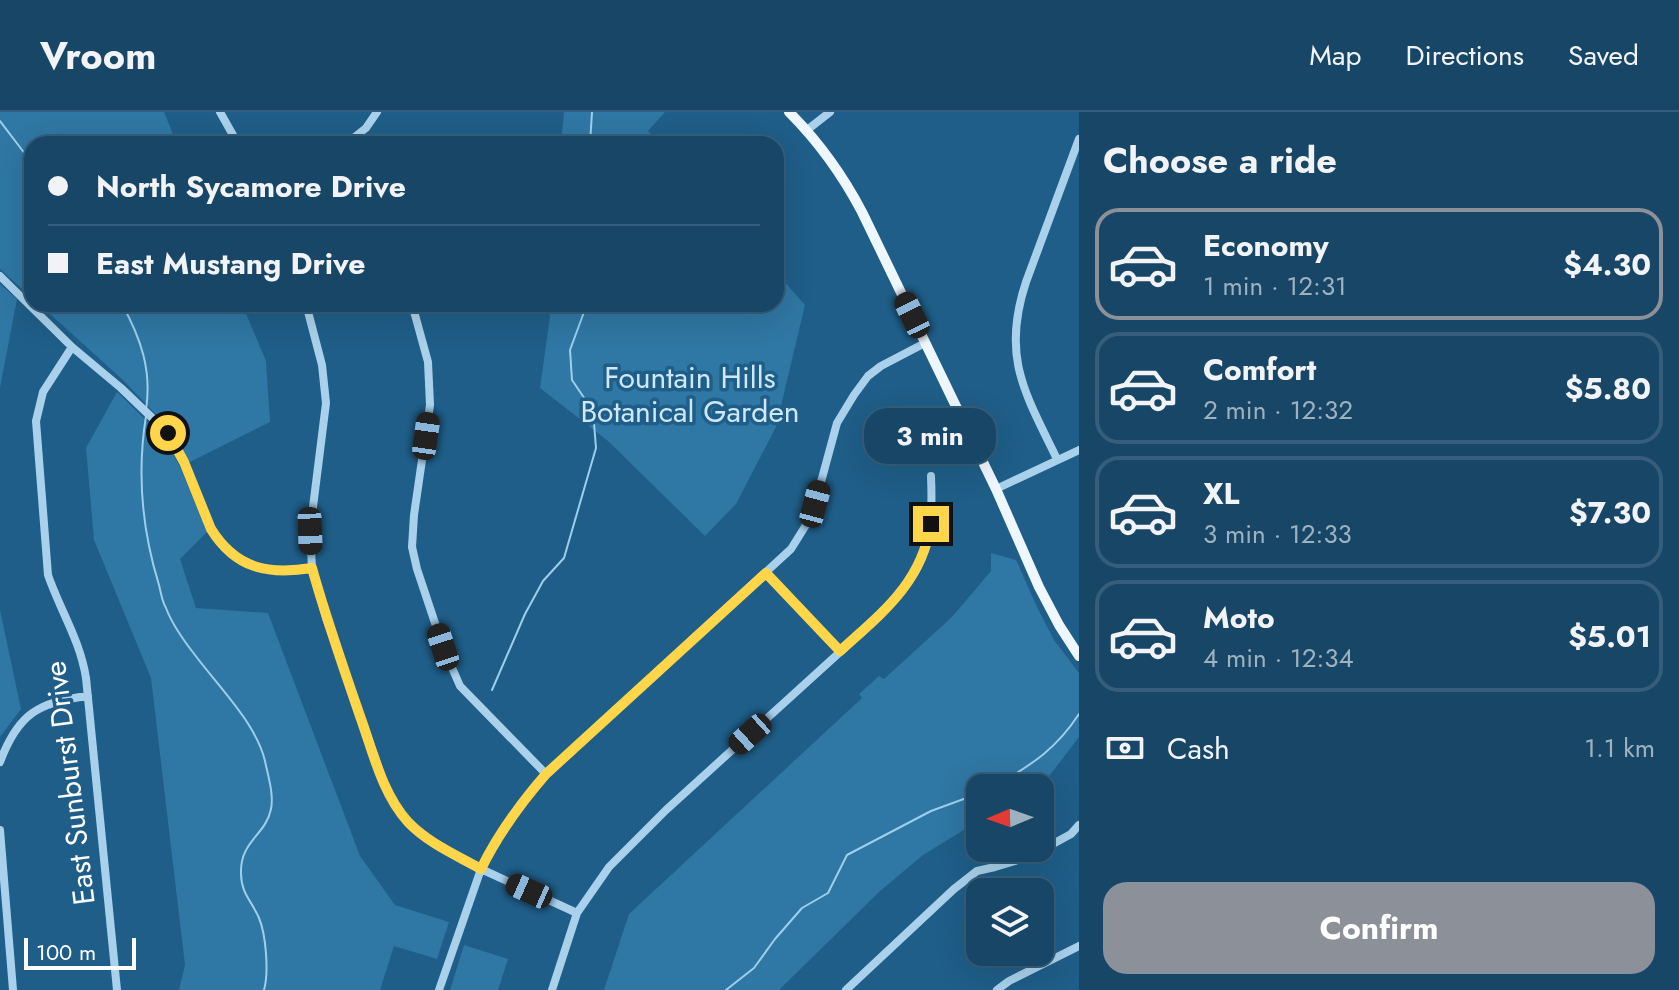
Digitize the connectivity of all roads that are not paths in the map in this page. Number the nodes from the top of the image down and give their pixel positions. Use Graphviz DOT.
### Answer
graph roads {
  1 [pos="220,112"];
  2 [pos="377,112"];
  3 [pos="789,112"];
  4 [pos="830,112"];
  5 [pos="807,130"];
  6 [pos="234,136"];
  7 [pos="356,136"];
  8 [pos="1079,139"];
  9 [pos="0,276"];
  10 [pos="24,300"];
  11 [pos="37,312"];
  12 [pos="308,312"];
  13 [pos="415,312"];
  14 [pos="925,343"];
  15 [pos="72,347"];
  16 [pos="1079,450"];
  17 [pos="1057,459"];
  18 [pos="931,476"];
  19 [pos="996,489"];
  20 [pos="312,568"];
  21 [pos="766,573"];
  22 [pos="840,651"];
  23 [pos="1079,656"];
  24 [pos="88,696"];
  25 [pos="0,762"];
  26 [pos="546,774"];
  27 [pos="1079,825"];
  28 [pos="0,830"];
  29 [pos="481,869"];
  30 [pos="577,913"];
  31 [pos="1079,946"];
  32 [pos="13,990"];
  33 [pos="117,990"];
  34 [pos="439,990"];
  35 [pos="552,990"];
  36 [pos="846,990"];
  37 [pos="997,990"];
  1 -- 6 [label="street"];
  2 -- 7 [label="street"];
  3 -- 5 [label="main road"];
  4 -- 5 [label="street"];
  5 -- 14 [label="main road"];
  8 -- 17 [label="street"];
  9 -- 10 [label="street"];
  11 -- 15 [label="street"];
  12 -- 20 [label="street"];
  13 -- 26 [label="street"];
  14 -- 19 [label="main road"];
  14 -- 21 [label="street"];
  15 -- 20 [label="street"];
  15 -- 24 [label="street, East Sunburst Drive"];
  16 -- 17 [label="street"];
  17 -- 19 [label="street"];
  18 -- 22 [label="street"];
  19 -- 23 [label="main road"];
  20 -- 29 [label="street"];
  21 -- 22 [label="street"];
  21 -- 26 [label="street"];
  22 -- 30 [label="street"];
  24 -- 25 [label="street"];
  24 -- 33 [label="street, East Sunburst Drive"];
  26 -- 29 [label="street"];
  27 -- 36 [label="street"];
  28 -- 32 [label="street"];
  29 -- 30 [label="street"];
  29 -- 34 [label="street"];
  30 -- 35 [label="street"];
  31 -- 37 [label="street"];
}
